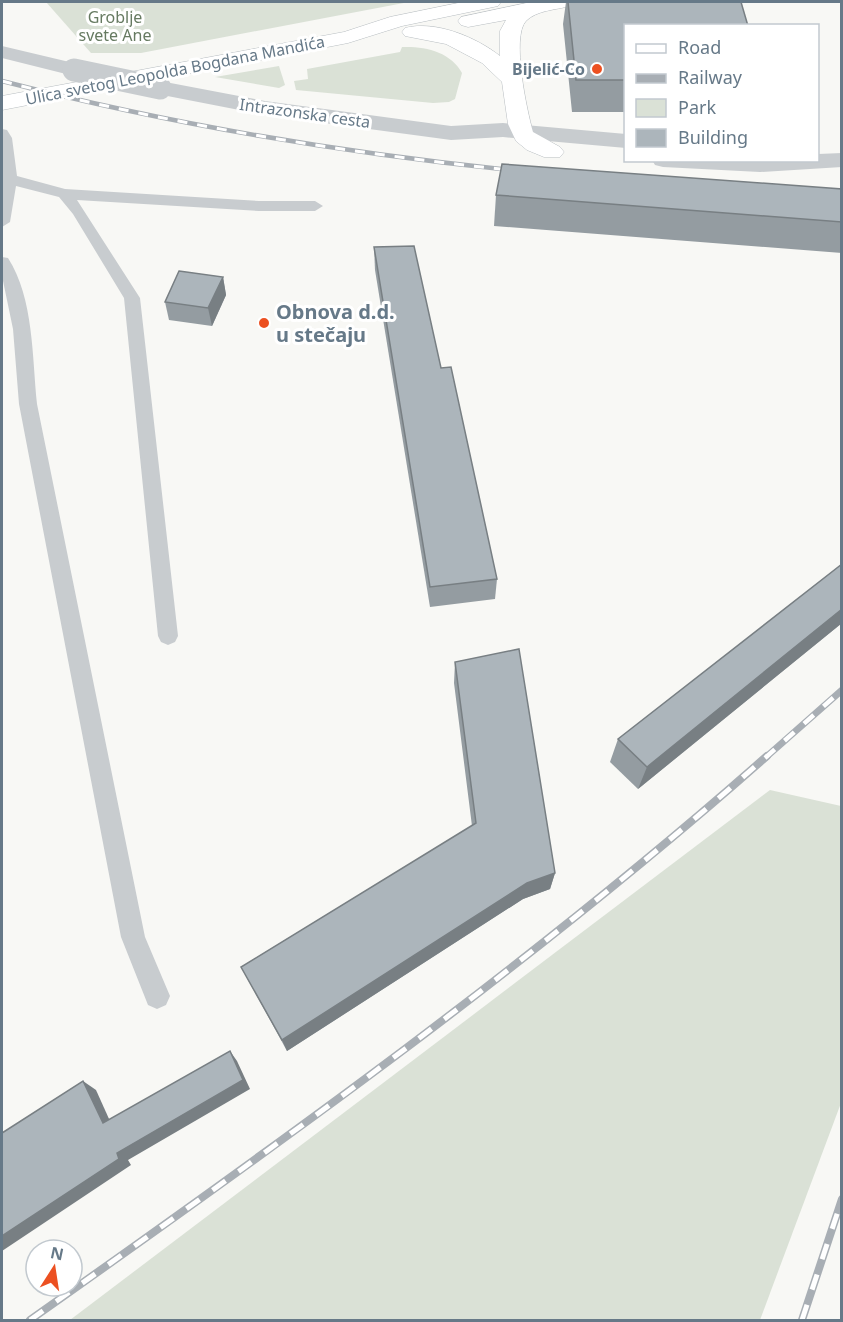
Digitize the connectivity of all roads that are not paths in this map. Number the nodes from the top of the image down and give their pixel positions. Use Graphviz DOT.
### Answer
graph roads {
  1 [pos="491,2"];
  2 [pos="563,2"];
  3 [pos="471,4"];
  4 [pos="531,8"];
  5 [pos="412,32"];
  6 [pos="348,37"];
  7 [pos="2,52"];
  8 [pos="510,78"];
  9 [pos="2,103"];
  10 [pos="521,132"];
  11 [pos="451,133"];
  12 [pos="3,136"];
  13 [pos="624,141"];
  14 [pos="552,152"];
  15 [pos="624,158"];
  16 [pos="702,162"];
  17 [pos="790,162"];
  18 [pos="10,179"];
  19 [pos="64,194"];
  20 [pos="315,206"];
  21 [pos="2,222"];
  22 [pos="2,262"];
  23 [pos="168,636"];
  24 [pos="157,996"];
  1 -- 3 [label="main road, Ulica svetog Leopolda Bogdana Mandića"];
  2 -- 4 [label="main road, Ulica svetog Leopolda Bogdana Mandića"];
  3 -- 6 [label="main road, Ulica svetog Leopolda Bogdana Mandića"];
  4 -- 5 [label="main road, Ulica svetog Leopolda Bogdana Mandića"];
  4 -- 8 [label="main road"];
  5 -- 6 [label="main road, Ulica svetog Leopolda Bogdana Mandića"];
  5 -- 8 [label="main road"];
  6 -- 9 [label="main road, Ulica svetog Leopolda Bogdana Mandića"];
  7 -- 11 [label="street, Intrazonska cesta, bridge"];
  8 -- 10 [label="main road"];
  10 -- 11 [label="street, Intrazonska cesta"];
  10 -- 13 [label="street, Intrazonska cesta"];
  10 -- 14 [label="main road"];
  11 -- 14 [label="street, Intrazonska cesta"];
  12 -- 18 [label="lane"];
  14 -- 15 [label="street, Intrazonska cesta"];
  16 -- 17 [label="street"];
  18 -- 19 [label="lane"];
  18 -- 21 [label="lane"];
  19 -- 20 [label="lane"];
  19 -- 23 [label="lane"];
  22 -- 24 [label="lane"];
}
